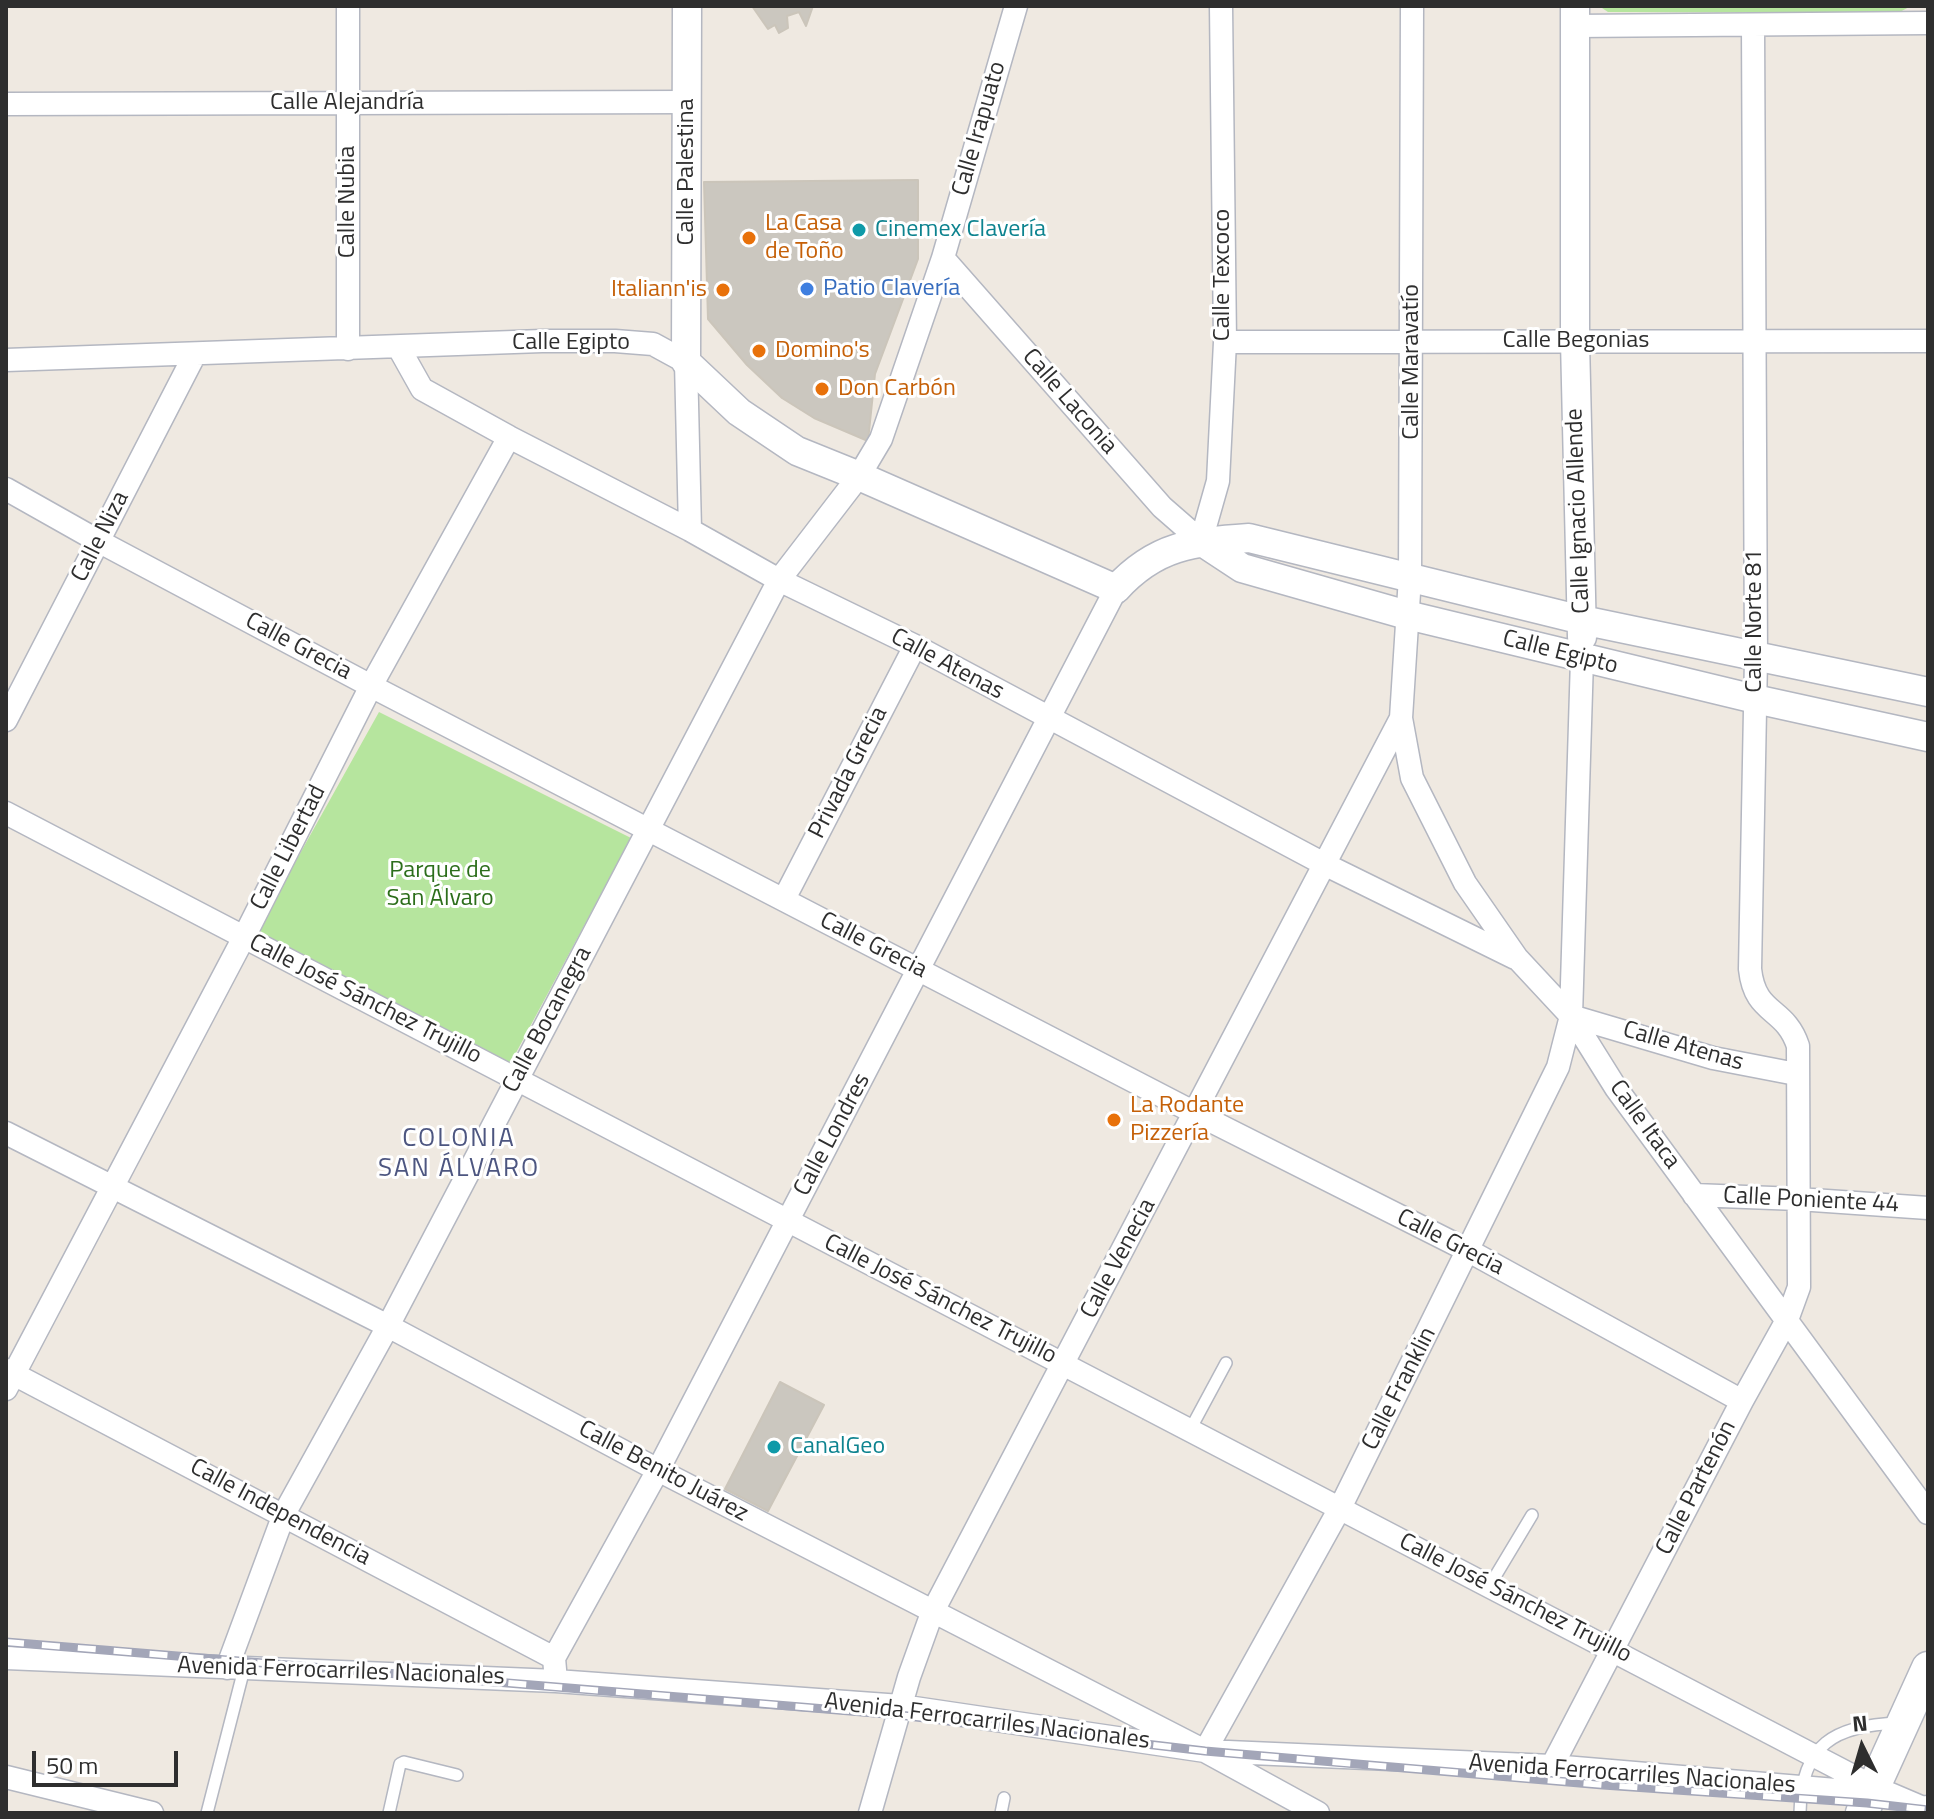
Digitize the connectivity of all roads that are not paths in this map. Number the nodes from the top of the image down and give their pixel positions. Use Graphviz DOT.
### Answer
graph roads {
  1 [pos="348,6"];
  2 [pos="687,6"];
  3 [pos="1016,6"];
  4 [pos="1221,6"];
  5 [pos="1412,6"];
  6 [pos="1575,16"];
  7 [pos="1928,23"];
  8 [pos="1753,25"];
  9 [pos="687,102"];
  10 [pos="348,103"];
  11 [pos="6,104"];
  12 [pos="943,258"];
  13 [pos="1754,340"];
  14 [pos="1413,341"];
  15 [pos="1575,341"];
  16 [pos="1928,341"];
  17 [pos="1225,342"];
  18 [pos="399,348"];
  19 [pos="348,349"];
  20 [pos="195,354"];
  21 [pos="6,360"];
  22 [pos="686,362"];
  23 [pos="509,437"];
  24 [pos="859,476"];
  25 [pos="6,489"];
  26 [pos="690,530"];
  27 [pos="1201,541"];
  28 [pos="100,542"];
  29 [pos="1410,577"];
  30 [pos="779,580"];
  31 [pos="1116,589"];
  32 [pos="1407,615"];
  33 [pos="1582,620"];
  34 [pos="915,646"];
  35 [pos="1756,658"];
  36 [pos="1582,659"];
  37 [pos="371,686"];
  38 [pos="1928,692"];
  39 [pos="1755,699"];
  40 [pos="1401,718"];
  41 [pos="1050,719"];
  42 [pos="6,720"];
  43 [pos="1928,737"];
  44 [pos="6,813"];
  45 [pos="648,829"];
  46 [pos="1324,864"];
  47 [pos="784,899"];
  48 [pos="244,937"];
  49 [pos="1517,958"];
  50 [pos="920,970"];
  51 [pos="1571,1016"];
  52 [pos="1796,1074"];
  53 [pos="518,1079"];
  54 [pos="1195,1113"];
  55 [pos="6,1133"];
  56 [pos="112,1189"];
  57 [pos="1694,1195"];
  58 [pos="1798,1199"];
  59 [pos="1928,1208"];
  60 [pos="788,1221"];
  61 [pos="1469,1251"];
  62 [pos="1787,1320"];
  63 [pos="388,1326"];
  64 [pos="1226,1363"];
  65 [pos="1063,1364"];
  66 [pos="9,1378"];
  67 [pos="1742,1401"];
  68 [pos="1191,1428"];
  69 [pos="658,1470"];
  70 [pos="1340,1508"];
  71 [pos="1928,1513"];
  72 [pos="284,1514"];
  73 [pos="1532,1515"];
  74 [pos="1490,1585"];
  75 [pos="932,1613"];
  76 [pos="1614,1650"];
  77 [pos="6,1658"];
  78 [pos="1928,1668"];
  79 [pos="236,1669"];
  80 [pos="555,1670"];
  81 [pos="901,1706"];
  82 [pos="1903,1722"];
  83 [pos="1205,1751"];
  84 [pos="1815,1755"];
  85 [pos="1552,1766"];
  86 [pos="457,1775"];
  87 [pos="6,1777"];
  88 [pos="1803,1787"];
  89 [pos="1869,1797"];
  90 [pos="1004,1798"];
  91 [pos="1928,1812"];
  92 [pos="152,1813"];
  93 [pos="207,1813"];
  94 [pos="389,1813"];
  95 [pos="870,1813"];
  96 [pos="1001,1813"];
  97 [pos="1318,1813"];
  98 [pos="1800,1813"];
  1 -- 10 [label="street, Calle Nubia"];
  2 -- 9 [label="street, Calle Palestina"];
  3 -- 12 [label="street, Calle Irapuato"];
  4 -- 17 [label="street, Calle Texcoco"];
  5 -- 14 [label="street, Calle Maravatío"];
  6 -- 8 [label="street"];
  6 -- 15 [label="street, Calle Ignacio Allende"];
  7 -- 8 [label="street"];
  8 -- 13 [label="street, Calle Norte 81"];
  9 -- 10 [label="street, Calle Alejandría"];
  9 -- 22 [label="street, Calle Palestina"];
  10 -- 11 [label="street, Calle Alejandría"];
  10 -- 19 [label="street, Calle Nubia"];
  12 -- 24 [label="street, Calle Irapuato"];
  12 -- 27 [label="street, Calle Laconia"];
  13 -- 15 [label="street, Calle Begonias"];
  13 -- 16 [label="street, Calle Begonias"];
  13 -- 35 [label="street, Calle Norte 81"];
  14 -- 15 [label="street, Calle Begonias"];
  14 -- 17 [label="street, Calle Begonias"];
  14 -- 29 [label="street, Calle Maravatío"];
  15 -- 33 [label="street, Calle Ignacio Allende"];
  17 -- 27 [label="street, Calle Texcoco"];
  18 -- 19 [label="street, Calle Egipto"];
  18 -- 22 [label="street, Calle Egipto"];
  18 -- 23 [label="street, Calle Atenas"];
  19 -- 20 [label="street, Calle Egipto"];
  20 -- 21 [label="street, Calle Egipto"];
  20 -- 28 [label="street, Calle Niza"];
  22 -- 24 [label="street, Calle Egipto"];
  22 -- 26 [label="street, Calle Palestina"];
  23 -- 26 [label="street, Calle Atenas"];
  23 -- 37 [label="street, Calle Libertad"];
  24 -- 30 [label="street, Calle Bocanegra"];
  24 -- 31 [label="street, Calle Egipto"];
  25 -- 28 [label="street, Calle Grecia"];
  26 -- 30 [label="street, Calle Atenas"];
  27 -- 29 [label="street, Calle Egipto"];
  27 -- 31 [label="street, Calle Egipto"];
  27 -- 32 [label="street, Calle Egipto"];
  28 -- 37 [label="street, Calle Grecia"];
  28 -- 42 [label="street, Calle Niza"];
  29 -- 32 [label="street, Calle Maravatío"];
  29 -- 33 [label="street, Calle Egipto"];
  30 -- 34 [label="street, Calle Atenas"];
  30 -- 45 [label="street, Calle Bocanegra"];
  31 -- 41 [label="street, Calle Londres"];
  32 -- 36 [label="street, Calle Egipto"];
  32 -- 40 [label="street, Calle Maravatío"];
  33 -- 35 [label="street, Calle Egipto"];
  33 -- 36 [label="street, Calle Ignacio Allende"];
  34 -- 41 [label="street, Calle Atenas"];
  34 -- 47 [label="street, Privada Grecia"];
  35 -- 38 [label="street, Calle Egipto"];
  35 -- 39 [label="street, Calle Norte 81"];
  36 -- 39 [label="street, Calle Egipto"];
  36 -- 51 [label="street, Calle Ignacio Allende"];
  37 -- 45 [label="street, Calle Grecia"];
  37 -- 48 [label="street, Calle Libertad"];
  39 -- 43 [label="street, Calle Egipto"];
  39 -- 52 [label="street, Calle Norte 81"];
  40 -- 46 [label="street, Calle Venecia"];
  40 -- 49 [label="street, Calle Itaca"];
  41 -- 46 [label="street, Calle Atenas"];
  41 -- 50 [label="street, Calle Londres"];
  44 -- 48 [label="street, Calle José Sánchez Trujillo"];
  45 -- 47 [label="street, Calle Grecia"];
  45 -- 53 [label="street, Calle Bocanegra"];
  46 -- 49 [label="street, Calle Atenas"];
  46 -- 54 [label="street, Calle Venecia"];
  47 -- 50 [label="street, Calle Grecia"];
  48 -- 53 [label="street, Calle José Sánchez Trujillo"];
  48 -- 56 [label="street, Calle Libertad"];
  49 -- 51 [label="street, Calle Itaca"];
  50 -- 54 [label="street, Calle Grecia"];
  50 -- 60 [label="street, Calle Londres"];
  51 -- 52 [label="street, Calle Atenas"];
  51 -- 57 [label="street, Calle Itaca"];
  51 -- 61 [label="street, Calle Franklin"];
  52 -- 58 [label="street, Calle Norte 81"];
  53 -- 60 [label="street, Calle José Sánchez Trujillo"];
  53 -- 63 [label="street, Calle Bocanegra"];
  54 -- 61 [label="street, Calle Grecia"];
  54 -- 65 [label="street, Calle Venecia"];
  55 -- 56 [label="street, Calle Benito Juárez"];
  56 -- 63 [label="street, Calle Benito Juárez"];
  56 -- 66 [label="street, Calle Libertad"];
  57 -- 58 [label="street, Calle Poniente 44"];
  57 -- 62 [label="street, Calle Itaca"];
  58 -- 59 [label="street, Calle Poniente 44"];
  58 -- 62 [label="street, Calle Partenón"];
  60 -- 65 [label="street, Calle José Sánchez Trujillo"];
  60 -- 69 [label="street, Calle Londres"];
  61 -- 67 [label="street, Calle Grecia"];
  61 -- 70 [label="street, Calle Franklin"];
  62 -- 67 [label="street, Calle Partenón"];
  62 -- 71 [label="street, Calle Itaca"];
  63 -- 69 [label="street, Calle Benito Juárez"];
  63 -- 72 [label="street, Calle Bocanegra"];
  64 -- 68 [label="lane"];
  65 -- 68 [label="street, Calle José Sánchez Trujillo"];
  65 -- 75 [label="street, Calle Venecia"];
  66 -- 72 [label="street, Calle Independencia"];
  67 -- 76 [label="street, Calle Partenón"];
  68 -- 70 [label="street, Calle José Sánchez Trujillo"];
  69 -- 75 [label="street, Calle Benito Juárez"];
  69 -- 80 [label="street, Calle Londres"];
  70 -- 74 [label="street, Calle José Sánchez Trujillo"];
  70 -- 83 [label="street, Calle Franklin"];
  72 -- 79 [label="street, Calle Bocanegra"];
  72 -- 80 [label="street, Calle Independencia"];
  73 -- 74 [label="lane"];
  74 -- 76 [label="street, Calle José Sánchez Trujillo"];
  75 -- 81 [label="street, Calle Venecia"];
  75 -- 83 [label="street, Calle Benito Juárez"];
  76 -- 84 [label="street, Calle José Sánchez Trujillo"];
  76 -- 85 [label="street, Calle Partenón"];
  77 -- 79 [label="street, Avenida Ferrocarriles Nacionales"];
  78 -- 82 [label="main road"];
  79 -- 80 [label="street, Avenida Ferrocarriles Nacionales"];
  79 -- 93 [label="lane"];
  80 -- 81 [label="street, Avenida Ferrocarriles Nacionales"];
  81 -- 83 [label="street, Avenida Ferrocarriles Nacionales"];
  81 -- 95 [label="street, Calle Venecia"];
  82 -- 84 [label="lane"];
  82 -- 89 [label="main road"];
  83 -- 85 [label="street, Avenida Ferrocarriles Nacionales"];
  83 -- 97 [label="street, Calle Benito Juárez"];
  84 -- 88 [label="lane"];
  84 -- 89 [label="street, Calle José Sánchez Trujillo"];
  85 -- 88 [label="street, Avenida Ferrocarriles Nacionales"];
  86 -- 94 [label="lane"];
  87 -- 92 [label="street"];
  88 -- 89 [label="street, Avenida Ferrocarriles Nacionales"];
  88 -- 98 [label="lane"];
  89 -- 91 [label="street"];
  90 -- 96 [label="lane"];
}
